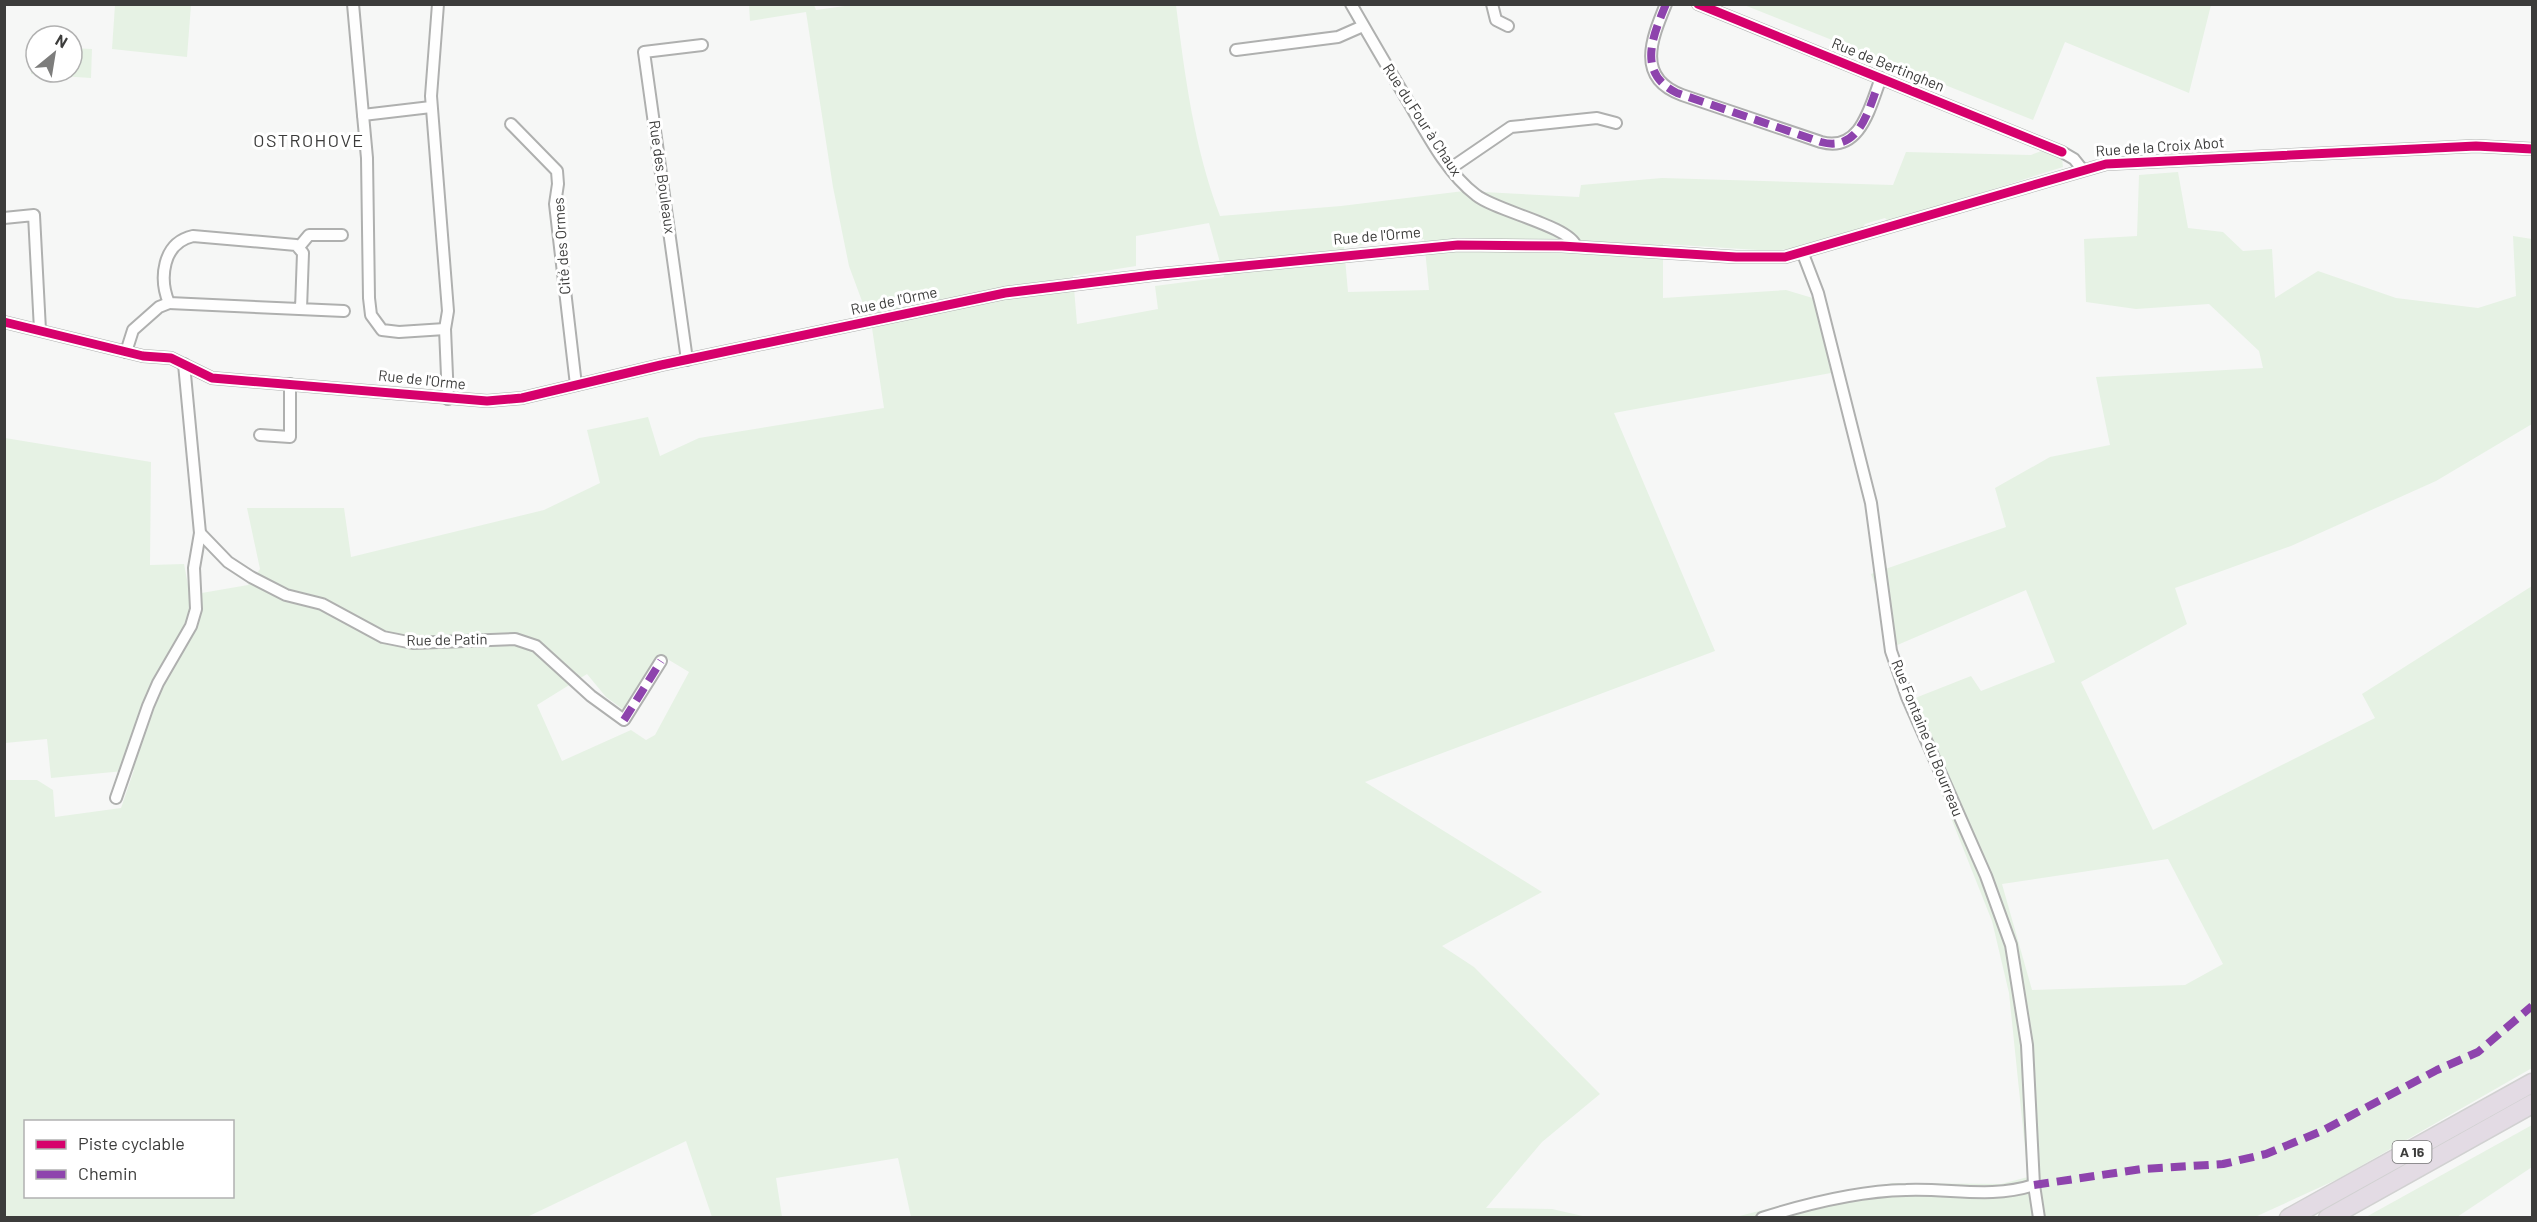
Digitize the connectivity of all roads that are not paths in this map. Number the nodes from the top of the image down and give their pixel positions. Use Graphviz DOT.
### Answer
graph roads {
  1 [pos="353,4"];
  2 [pos="438,4"];
  3 [pos="1350,4"];
  4 [pos="1492,4"];
  5 [pos="1666,4"];
  6 [pos="1698,4"];
  7 [pos="1363,26"];
  8 [pos="1508,26"];
  9 [pos="702,45"];
  10 [pos="1236,50"];
  11 [pos="1881,78"];
  12 [pos="431,107"];
  13 [pos="363,115"];
  14 [pos="1616,123"];
  15 [pos="511,124"];
  16 [pos="2532,149"];
  17 [pos="1451,168"];
  18 [pos="2082,170"];
  19 [pos="4,218"];
  20 [pos="342,235"];
  21 [pos="1576,246"];
  22 [pos="299,247"];
  23 [pos="1803,254"];
  24 [pos="169,303"];
  25 [pos="301,309"];
  26 [pos="344,310"];
  27 [pos="4,322"];
  28 [pos="445,329"];
  29 [pos="40,330"];
  30 [pos="126,352"];
  31 [pos="687,360"];
  32 [pos="183,364"];
  33 [pos="290,384"];
  34 [pos="576,385"];
  35 [pos="448,399"];
  36 [pos="260,435"];
  37 [pos="200,533"];
  38 [pos="662,661"];
  39 [pos="116,798"];
  40 [pos="2532,1083"];
  41 [pos="2532,1104"];
  42 [pos="2450,1151"];
  43 [pos="2034,1185"];
  44 [pos="1762,1218"];
  45 [pos="2039,1218"];
  46 [pos="2289,1218"];
  47 [pos="2328,1218"];
  48 [pos="2346,1218"];
  1 -- 13 [label="street"];
  2 -- 12 [label="street"];
  3 -- 7 [label="street, Rue du Four à Chaux"];
  4 -- 8 [label="street"];
  5 -- 11 [label="street"];
  6 -- 11 [label="street, Rue de Bertinghen"];
  7 -- 10 [label="street"];
  7 -- 17 [label="street, Rue du Four à Chaux"];
  9 -- 31 [label="street, Rue des Bouleaux"];
  11 -- 18 [label="street, Rue de Bertinghen"];
  12 -- 13 [label="street"];
  12 -- 28 [label="street"];
  13 -- 28 [label="street"];
  14 -- 17 [label="street"];
  15 -- 34 [label="street, Cité des Ormes"];
  16 -- 18 [label="street, Rue de la Croix Abot"];
  17 -- 21 [label="street, Rue du Four à Chaux"];
  18 -- 23 [label="street, Rue de la Croix Abot"];
  19 -- 29 [label="street"];
  20 -- 22 [label="street"];
  21 -- 23 [label="street, Rue de l'Orme"];
  21 -- 31 [label="street, Rue de l'Orme"];
  22 -- 24 [label="street"];
  22 -- 25 [label="street"];
  23 -- 43 [label="street, Rue Fontaine du Bourreau"];
  24 -- 25 [label="street"];
  24 -- 30 [label="street"];
  25 -- 26 [label="street"];
  27 -- 29 [label="street, Rue de l'Orme"];
  28 -- 35 [label="street"];
  29 -- 30 [label="street, Rue de l'Orme"];
  30 -- 32 [label="street, Rue de l'Orme"];
  31 -- 34 [label="street, Rue de l'Orme"];
  32 -- 33 [label="street, Rue de l'Orme"];
  32 -- 37 [label="street"];
  33 -- 35 [label="street, Rue de l'Orme"];
  33 -- 36 [label="street"];
  34 -- 35 [label="street, Rue de l'Orme"];
  37 -- 38 [label="street, Rue de Patin"];
  37 -- 39 [label="street"];
  40 -- 46 [label="highway, A 16"];
  41 -- 42 [label="highway, A 16"];
  42 -- 47 [label="highway, A 16"];
  42 -- 48 [label="highway"];
  43 -- 44 [label="street"];
  43 -- 45 [label="street, Rue Fontaine du Bourreau"];
}
